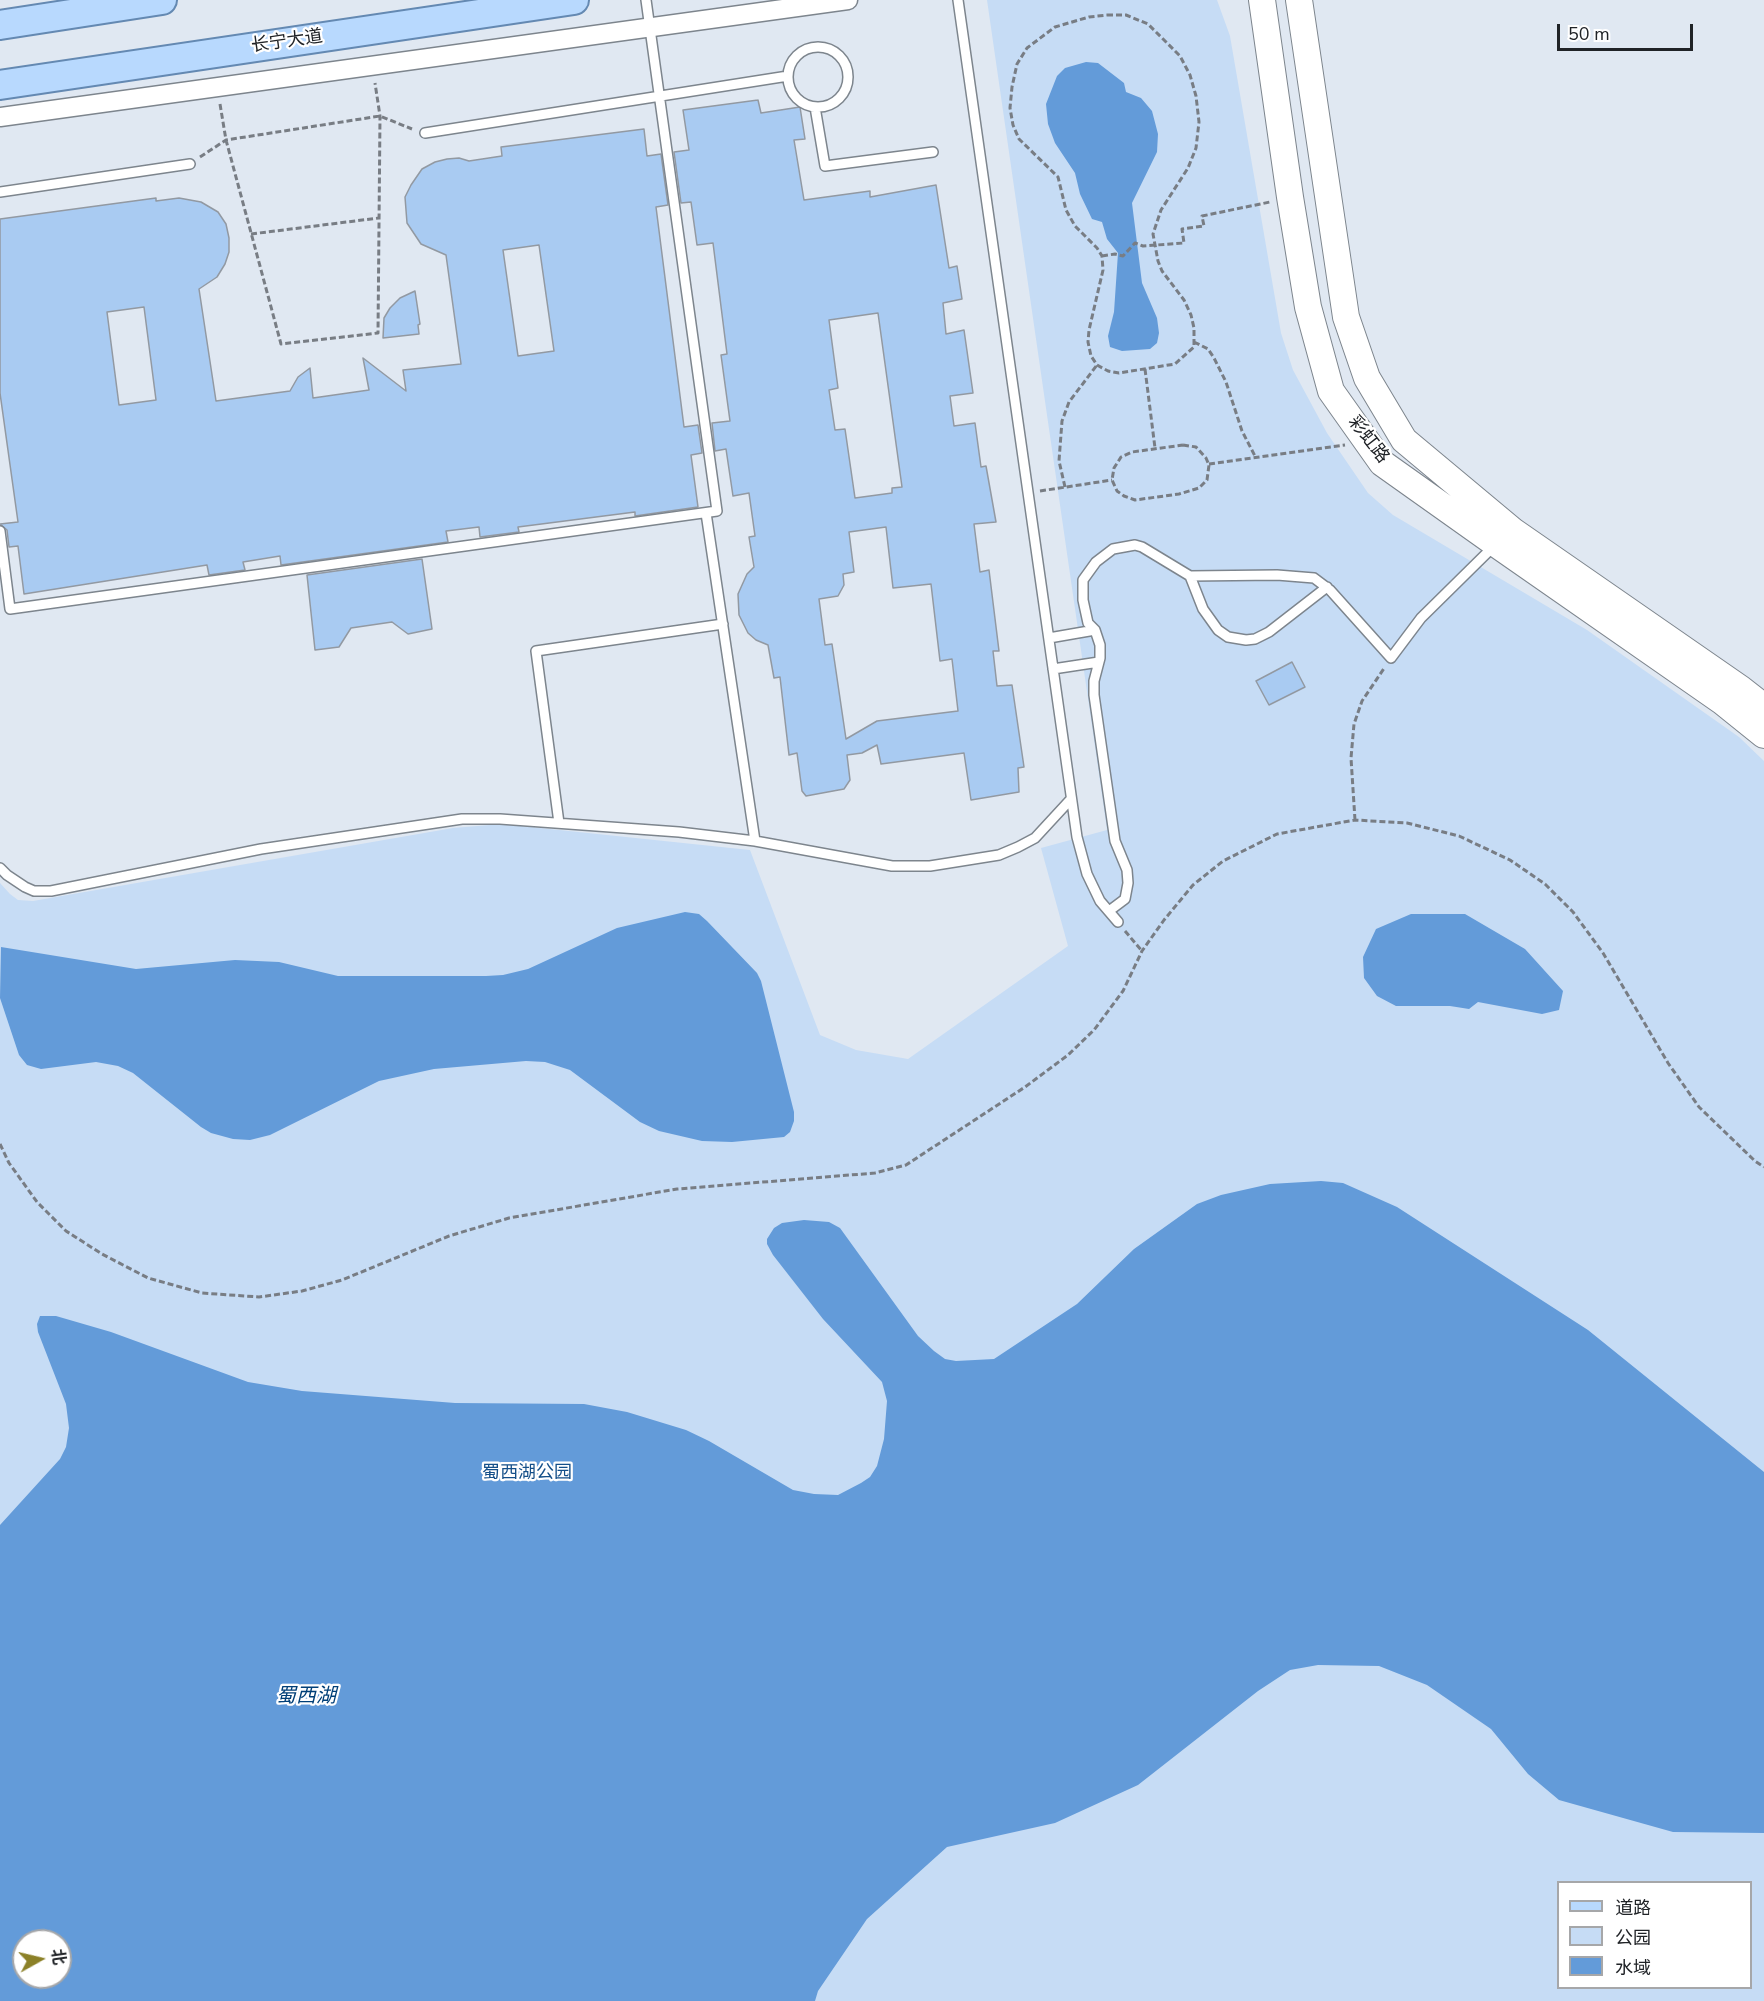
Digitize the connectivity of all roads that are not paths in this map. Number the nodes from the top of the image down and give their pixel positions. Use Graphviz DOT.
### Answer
graph roads {
  1 [pos="162,0"];
  2 [pos="574,0"];
  3 [pos="646,0"];
  4 [pos="848,0"];
  5 [pos="958,0"];
  6 [pos="1262,0"];
  7 [pos="1299,0"];
  8 [pos="0,25"];
  9 [pos="650,27"];
  10 [pos="788,76"];
  11 [pos="0,85"];
  12 [pos="815,107"];
  13 [pos="0,117"];
  14 [pos="425,133"];
  15 [pos="933,152"];
  16 [pos="190,164"];
  17 [pos="0,192"];
  18 [pos="706,513"];
  19 [pos="0,531"];
  20 [pos="1496,544"];
  21 [pos="1190,576"];
  22 [pos="1327,587"];
  23 [pos="723,624"];
  24 [pos="1095,630"];
  25 [pos="1049,638"];
  26 [pos="1099,662"];
  27 [pos="1053,669"];
  28 [pos="1764,707"];
  29 [pos="1764,735"];
  30 [pos="1071,799"];
  31 [pos="559,823"];
  32 [pos="755,841"];
  33 [pos="0,868"];
  34 [pos="1109,911"];
  35 [pos="1118,922"];
  1 -- 8 [label="main road"];
  2 -- 11 [label="main road, 长宁大道"];
  3 -- 9 [label="lane"];
  4 -- 9 [label="street"];
  5 -- 25 [label="lane"];
  6 -- 20 [label="main road, 彩虹路"];
  7 -- 28 [label="main road, 彩虹路"];
  9 -- 13 [label="street"];
  9 -- 18 [label="lane"];
  10 -- 12 [label="lane"];
  10 -- 12 [label="lane"];
  10 -- 14 [label="lane"];
  12 -- 15 [label="lane"];
  16 -- 17 [label="lane"];
  18 -- 19 [label="lane"];
  18 -- 23 [label="lane"];
  20 -- 22 [label="lane"];
  20 -- 29 [label="main road, 彩虹路"];
  21 -- 22 [label="lane"];
  21 -- 22 [label="lane"];
  21 -- 24 [label="lane"];
  23 -- 31 [label="lane"];
  23 -- 32 [label="lane"];
  24 -- 25 [label="lane"];
  24 -- 26 [label="lane"];
  25 -- 27 [label="lane"];
  26 -- 27 [label="lane"];
  26 -- 34 [label="lane"];
  27 -- 30 [label="lane"];
  30 -- 32 [label="lane"];
  30 -- 34 [label="lane"];
  31 -- 32 [label="lane"];
  31 -- 33 [label="lane"];
  34 -- 35 [label="lane"];
}
